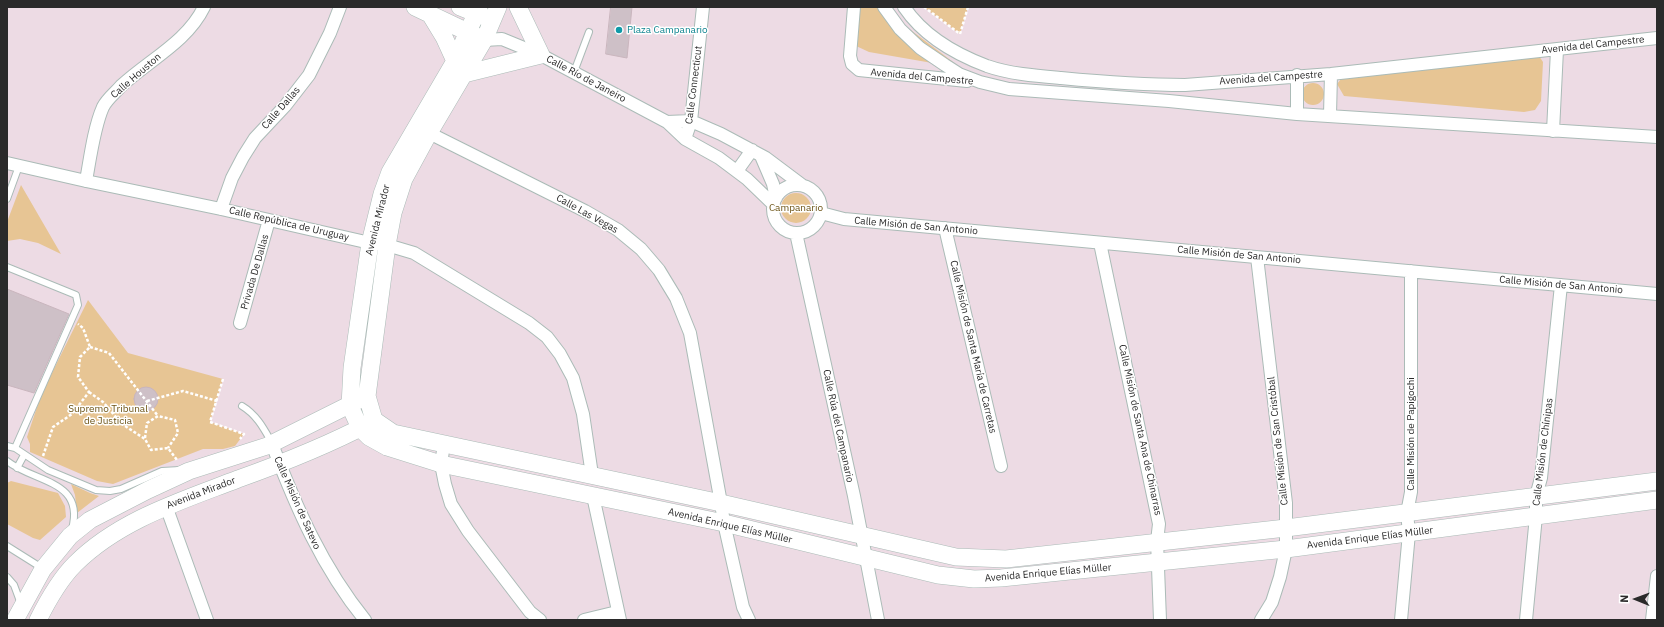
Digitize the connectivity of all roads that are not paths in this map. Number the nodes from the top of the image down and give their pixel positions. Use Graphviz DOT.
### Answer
graph roads {
  1 [pos="204,7"];
  2 [pos="340,7"];
  3 [pos="460,7"];
  4 [pos="518,7"];
  5 [pos="703,7"];
  6 [pos="854,7"];
  7 [pos="884,7"];
  8 [pos="904,7"];
  9 [pos="422,10"];
  10 [pos="478,10"];
  11 [pos="495,14"];
  12 [pos="469,32"];
  13 [pos="588,32"];
  14 [pos="1657,38"];
  15 [pos="502,39"];
  16 [pos="484,40"];
  17 [pos="1557,50"];
  18 [pos="540,55"];
  19 [pos="460,68"];
  20 [pos="1010,71"];
  21 [pos="574,72"];
  22 [pos="1331,74"];
  23 [pos="1297,75"];
  24 [pos="980,82"];
  25 [pos="1009,89"];
  26 [pos="1297,114"];
  27 [pos="1330,115"];
  28 [pos="691,121"];
  29 [pos="667,122"];
  30 [pos="423,130"];
  31 [pos="1553,131"];
  32 [pos="1657,137"];
  33 [pos="685,139"];
  34 [pos="757,153"];
  35 [pos="13,165"];
  36 [pos="737,171"];
  37 [pos="86,181"];
  38 [pos="802,185"];
  39 [pos="7,199"];
  40 [pos="775,201"];
  41 [pos="221,208"];
  42 [pos="821,213"];
  43 [pos="270,220"];
  44 [pos="945,228"];
  45 [pos="796,233"];
  46 [pos="1100,243"];
  47 [pos="378,244"];
  48 [pos="1257,257"];
  49 [pos="7,267"];
  50 [pos="1411,271"];
  51 [pos="1561,285"];
  52 [pos="1657,294"];
  53 [pos="240,324"];
  54 [pos="366,396"];
  55 [pos="242,406"];
  56 [pos="350,406"];
  57 [pos="367,424"];
  58 [pos="272,444"];
  59 [pos="444,444"];
  60 [pos="7,446"];
  61 [pos="15,448"];
  62 [pos="24,456"];
  63 [pos="7,461"];
  64 [pos="181,462"];
  65 [pos="280,464"];
  66 [pos="441,464"];
  67 [pos="1001,466"];
  68 [pos="17,468"];
  69 [pos="592,475"];
  70 [pos="1657,481"];
  71 [pos="593,496"];
  72 [pos="1536,496"];
  73 [pos="1657,500"];
  74 [pos="721,503"];
  75 [pos="166,506"];
  76 [pos="1407,513"];
  77 [pos="1536,516"];
  78 [pos="724,523"];
  79 [pos="1286,528"];
  80 [pos="1409,533"];
  81 [pos="860,535"];
  82 [pos="70,536"];
  83 [pos="1156,541"];
  84 [pos="7,546"];
  85 [pos="1286,549"];
  86 [pos="866,557"];
  87 [pos="1159,562"];
  88 [pos="43,569"];
  89 [pos="1657,576"];
  90 [pos="7,577"];
  91 [pos="18,614"];
  92 [pos="618,616"];
  93 [pos="38,620"];
  94 [pos="207,620"];
  95 [pos="365,620"];
  96 [pos="540,620"];
  97 [pos="584,620"];
  98 [pos="749,620"];
  99 [pos="878,620"];
  100 [pos="1160,620"];
  101 [pos="1261,620"];
  102 [pos="1401,620"];
  103 [pos="1526,620"];
  104 [pos="1652,620"];
  1 -- 37 [label="street, Calle Houston"];
  2 -- 41 [label="street, Calle Dallas"];
  3 -- 10 [label="main road"];
  4 -- 18 [label="main road"];
  5 -- 28 [label="street, Calle Connecticut"];
  6 -- 24 [label="street, Avenida del Campestre"];
  7 -- 24 [label="street, Avenida del Campestre"];
  8 -- 20 [label="street, Avenida del Campestre"];
  9 -- 12 [label="main road"];
  9 -- 19 [label="main road"];
  10 -- 11 [label="main road"];
  10 -- 12 [label="main road, Avenida Mirador"];
  11 -- 15 [label="street"];
  11 -- 16 [label="main road, Avenida Mirador"];
  12 -- 16 [label="main road"];
  12 -- 19 [label="main road, Avenida Mirador"];
  13 -- 21 [label="lane"];
  14 -- 17 [label="street, Avenida del Campestre"];
  15 -- 16 [label="street, Calle Río de Janeiro"];
  15 -- 18 [label="street, Calle Río de Janeiro"];
  16 -- 19 [label="main road, Avenida Mirador"];
  17 -- 22 [label="street, Avenida del Campestre"];
  17 -- 31 [label="street"];
  18 -- 19 [label="main road"];
  18 -- 21 [label="street, Calle Río de Janeiro"];
  19 -- 30 [label="main road, Avenida Mirador"];
  20 -- 23 [label="street, Avenida del Campestre"];
  20 -- 25 [label="street"];
  21 -- 29 [label="street, Calle Río de Janeiro"];
  22 -- 23 [label="street, Avenida del Campestre"];
  22 -- 27 [label="street"];
  23 -- 26 [label="street"];
  24 -- 25 [label="street, Avenida del Campestre"];
  25 -- 26 [label="street, Avenida del Campestre"];
  26 -- 27 [label="street, Avenida del Campestre"];
  27 -- 31 [label="street, Avenida del Campestre"];
  28 -- 29 [label="street"];
  28 -- 33 [label="street, Calle Connecticut"];
  28 -- 34 [label="street"];
  29 -- 33 [label="street, Calle Río de Janeiro"];
  30 -- 47 [label="main road, Avenida Mirador"];
  30 -- 74 [label="street, Calle Las Vegas"];
  31 -- 32 [label="street, Avenida del Campestre"];
  33 -- 36 [label="street, Calle Río de Janeiro"];
  34 -- 36 [label="street"];
  34 -- 38 [label="street"];
  34 -- 40 [label="street"];
  35 -- 37 [label="street, Calle República de Uruguay"];
  35 -- 39 [label="lane"];
  36 -- 40 [label="street, Calle Río de Janeiro"];
  37 -- 41 [label="street, Calle República de Uruguay"];
  38 -- 40 [label="street"];
  38 -- 42 [label="street"];
  40 -- 45 [label="street"];
  41 -- 43 [label="street, Calle República de Uruguay"];
  42 -- 44 [label="street, Calle Misión de San Antonio"];
  42 -- 45 [label="street"];
  43 -- 47 [label="street, Calle República de Uruguay"];
  43 -- 53 [label="street, Privada De Dallas"];
  44 -- 46 [label="street, Calle Misión de San Antonio"];
  44 -- 67 [label="street, Calle Misión de Santa María de Carretas"];
  45 -- 81 [label="street, Calle Rúa del Campanario"];
  46 -- 48 [label="street, Calle Misión de San Antonio"];
  46 -- 83 [label="street, Calle Misión de Santa Ana de Chinarras"];
  47 -- 54 [label="main road, Avenida Mirador"];
  47 -- 56 [label="main road, Avenida Mirador"];
  47 -- 69 [label="street, Calle República de Uruguay"];
  48 -- 50 [label="street, Calle Misión de San Antonio"];
  48 -- 79 [label="street, Calle Misión de San Cristóbal"];
  49 -- 61 [label="lane"];
  50 -- 51 [label="street, Calle Misión de San Antonio"];
  50 -- 76 [label="street, Calle Misión de Papigochi"];
  51 -- 52 [label="street, Calle Misión de San Antonio"];
  51 -- 72 [label="street, Calle Misión de Chínipas"];
  54 -- 56 [label="main road"];
  54 -- 57 [label="main road, Avenida Mirador"];
  55 -- 58 [label="lane"];
  56 -- 57 [label="main road"];
  56 -- 58 [label="main road"];
  57 -- 59 [label="main road, Avenida Enrique Elías Müller"];
  57 -- 65 [label="main road, Avenida Mirador"];
  57 -- 66 [label="main road, Avenida Enrique Elías Müller"];
  58 -- 64 [label="main road"];
  58 -- 65 [label="street, Calle Misión de Satevo"];
  59 -- 66 [label="street"];
  59 -- 69 [label="main road, Avenida Enrique Elías Müller"];
  60 -- 61 [label="lane"];
  61 -- 62 [label="lane"];
  62 -- 64 [label="lane"];
  62 -- 68 [label="lane"];
  63 -- 68 [label="lane"];
  64 -- 82 [label="main road"];
  65 -- 75 [label="main road, Avenida Mirador"];
  65 -- 95 [label="street, Calle Misión de Satevo"];
  66 -- 71 [label="main road, Avenida Enrique Elías Müller"];
  66 -- 96 [label="street"];
  68 -- 82 [label="lane"];
  69 -- 74 [label="main road, Avenida Enrique Elías Müller"];
  70 -- 72 [label="main road, Avenida Enrique Elías Müller"];
  71 -- 78 [label="main road, Avenida Enrique Elías Müller"];
  71 -- 92 [label="street"];
  72 -- 76 [label="main road, Avenida Enrique Elías Müller"];
  72 -- 77 [label="street, Calle Misión de Chínipas"];
  73 -- 77 [label="main road, Avenida Enrique Elías Müller"];
  74 -- 78 [label="street"];
  74 -- 81 [label="main road, Avenida Enrique Elías Müller"];
  75 -- 93 [label="main road, Avenida Mirador"];
  75 -- 94 [label="street"];
  76 -- 79 [label="main road, Avenida Enrique Elías Müller"];
  76 -- 80 [label="street, Calle Misión de Papigochi"];
  77 -- 80 [label="main road, Avenida Enrique Elías Müller"];
  77 -- 103 [label="street, Calle Misión de Chínipas"];
  78 -- 86 [label="main road, Avenida Enrique Elías Müller"];
  78 -- 98 [label="street"];
  79 -- 83 [label="main road, Avenida Enrique Elías Müller"];
  79 -- 85 [label="street, Calle Misión de San Cristóbal"];
  80 -- 85 [label="main road, Avenida Enrique Elías Müller"];
  80 -- 102 [label="street, Calle Misión de Papigochi"];
  81 -- 83 [label="main road, Avenida Enrique Elías Müller"];
  81 -- 86 [label="street, Calle Rúa del Campanario"];
  82 -- 88 [label="main road"];
  83 -- 87 [label="street, Calle Misión de Santa Ana de Chinarras"];
  84 -- 88 [label="lane"];
  85 -- 87 [label="main road, Avenida Enrique Elías Müller"];
  85 -- 101 [label="street, Calle Misión de San Cristóbal"];
  86 -- 87 [label="main road, Avenida Enrique Elías Müller"];
  86 -- 99 [label="street, Calle Rúa del Campanario"];
  87 -- 100 [label="street, Calle Misión de Santa Ana de Chinarras"];
  88 -- 91 [label="main road"];
  89 -- 104 [label="street"];
  90 -- 91 [label="lane"];
  92 -- 97 [label="street"];
}
